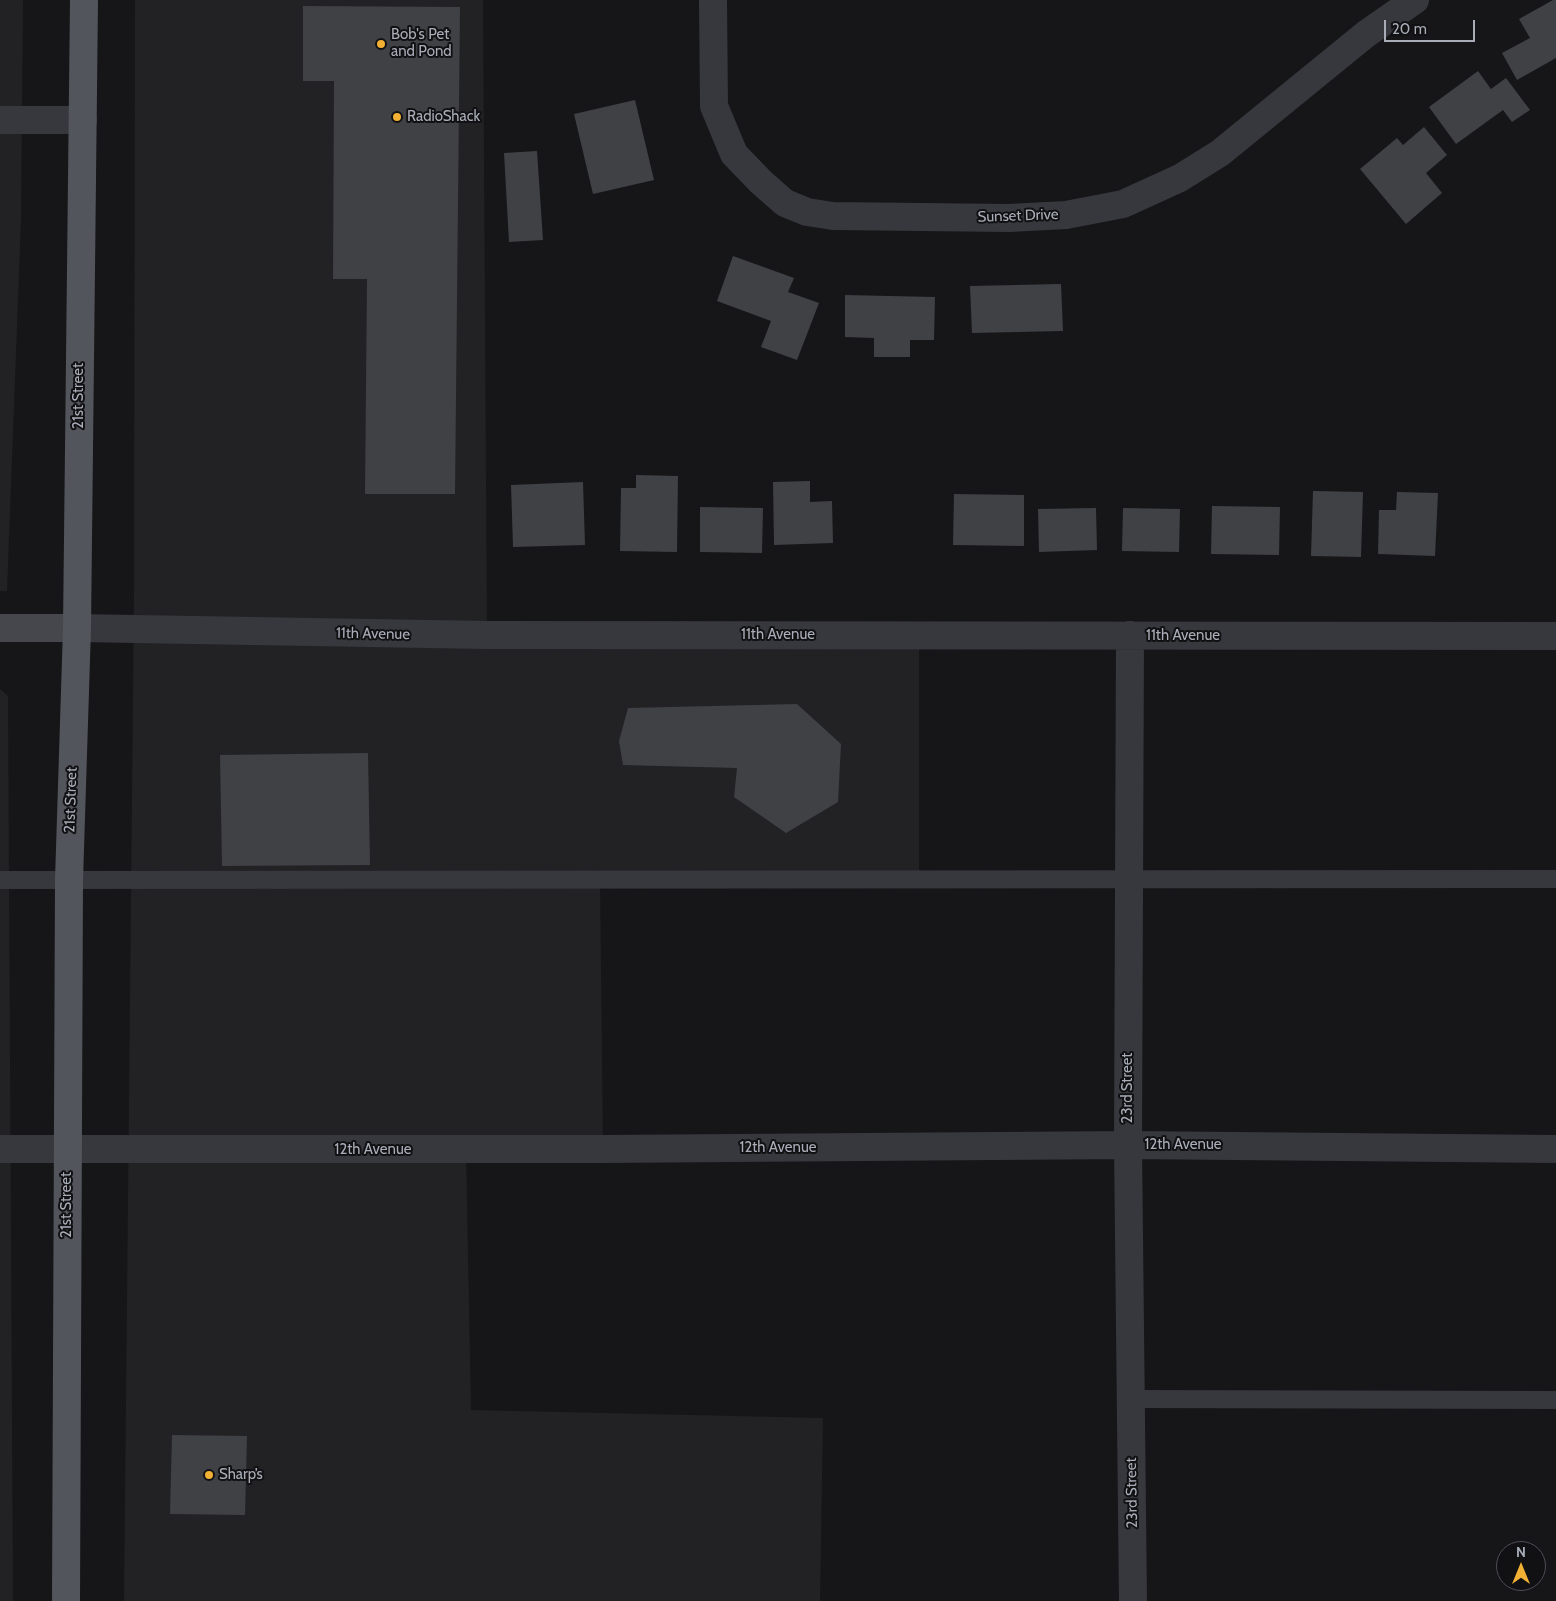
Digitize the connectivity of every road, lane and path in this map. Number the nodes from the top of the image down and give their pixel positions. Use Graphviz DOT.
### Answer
graph roads {
  1 [pos="84,0"];
  2 [pos="713,0"];
  3 [pos="1415,0"];
  4 [pos="0,120"];
  5 [pos="83,120"];
  6 [pos="0,628"];
  7 [pos="77,628"];
  8 [pos="1130,635"];
  9 [pos="1556,636"];
  10 [pos="1129,878"];
  11 [pos="1556,879"];
  12 [pos="0,880"];
  13 [pos="69,880"];
  14 [pos="1128,1145"];
  15 [pos="0,1149"];
  16 [pos="1556,1149"];
  17 [pos="67,1150"];
  18 [pos="1131,1399"];
  19 [pos="1556,1400"];
  20 [pos="66,1601"];
  21 [pos="1133,1601"];
  1 -- 5 [label="main road, 21st Street"];
  2 -- 3 [label="street, Sunset Drive"];
  4 -- 5 [label="street"];
  5 -- 7 [label="main road, 21st Street"];
  6 -- 7 [label="main road, 11th Avenue"];
  7 -- 8 [label="street, 11th Avenue"];
  7 -- 13 [label="main road, 21st Street"];
  8 -- 9 [label="street, 11th Avenue"];
  8 -- 10 [label="street, 23rd Street"];
  10 -- 11 [label="lane"];
  10 -- 13 [label="lane"];
  10 -- 14 [label="street, 23rd Street"];
  12 -- 13 [label="lane"];
  13 -- 17 [label="main road, 21st Street"];
  14 -- 16 [label="street, 12th Avenue"];
  14 -- 17 [label="street, 12th Avenue"];
  14 -- 18 [label="street, 23rd Street"];
  15 -- 17 [label="street, 12th Avenue"];
  17 -- 20 [label="main road, 21st Street"];
  18 -- 19 [label="lane"];
  18 -- 21 [label="street, 23rd Street"];
}
